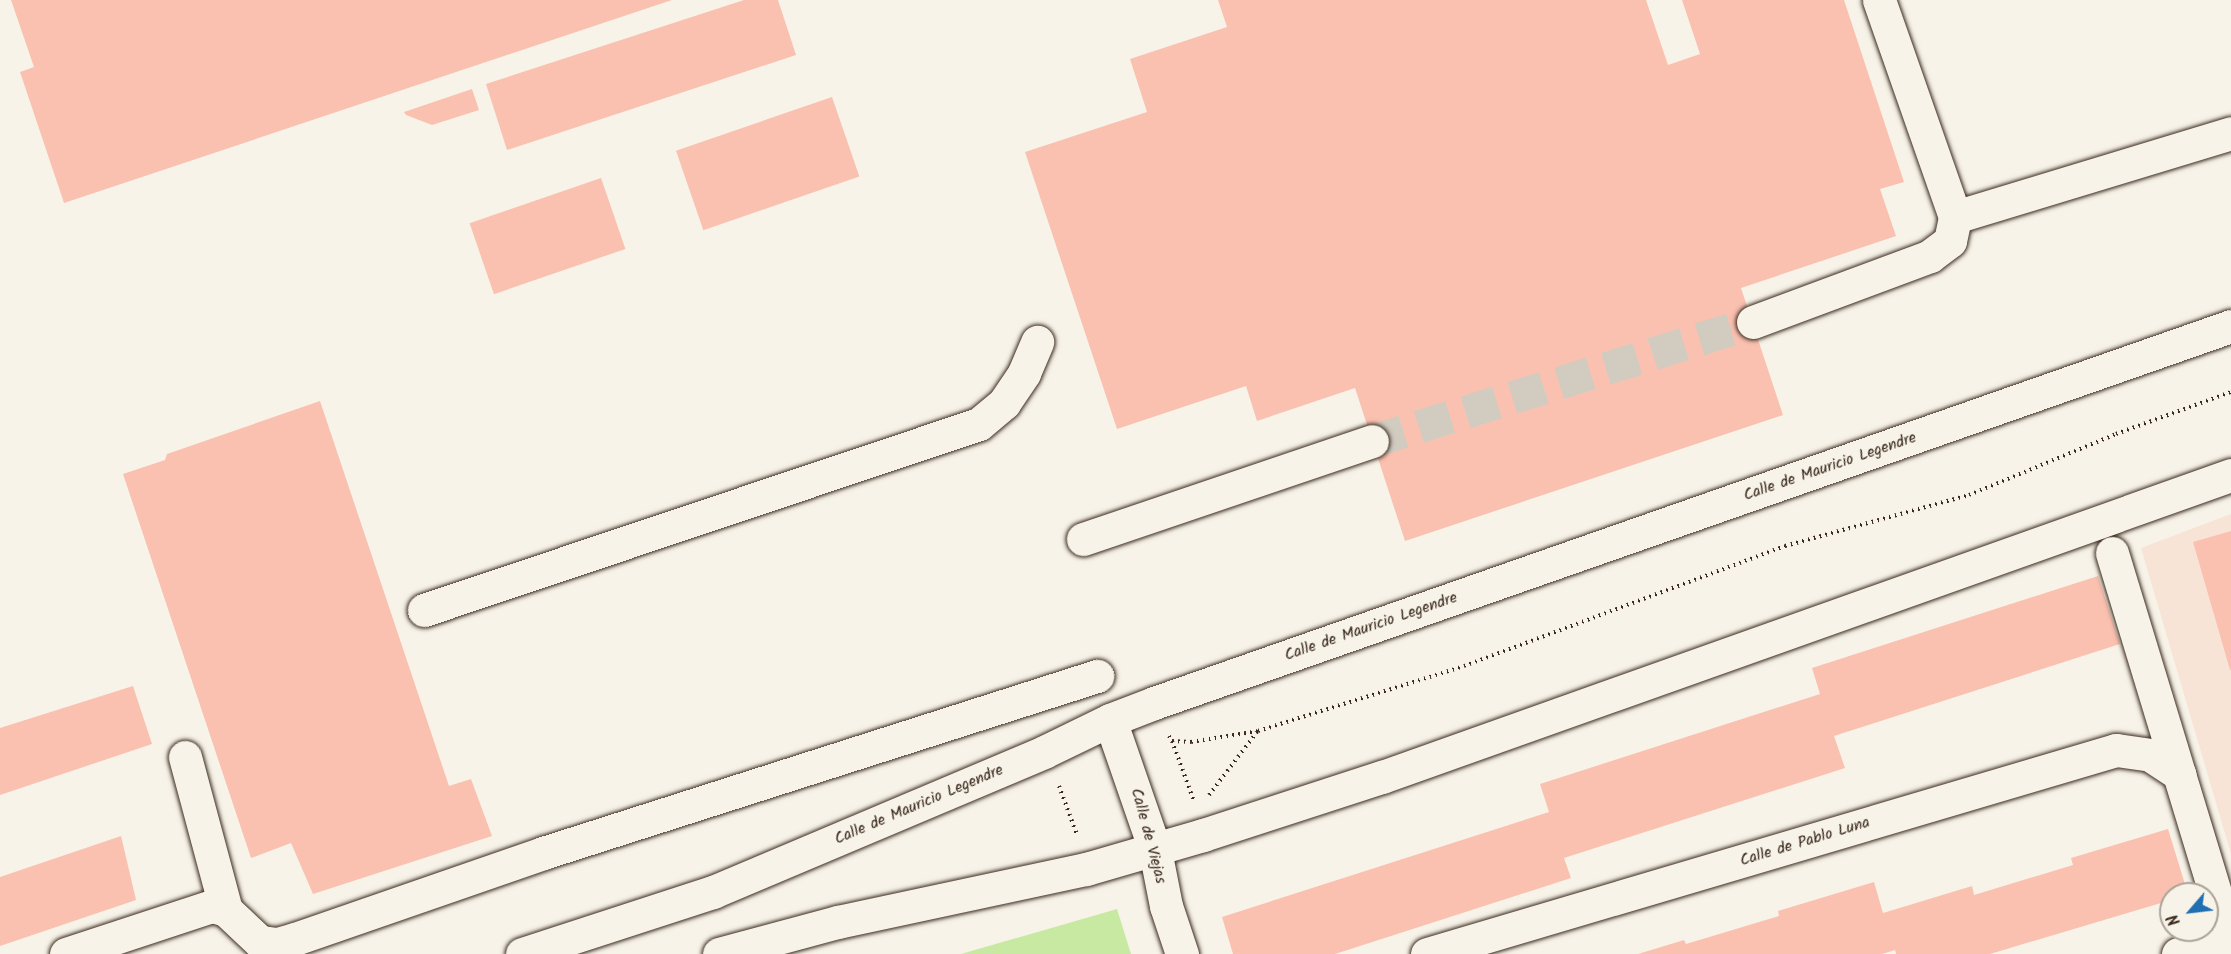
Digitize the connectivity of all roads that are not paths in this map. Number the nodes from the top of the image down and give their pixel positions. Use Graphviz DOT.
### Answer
graph roads {
  1 [pos="1879,0"];
  2 [pos="2231,133"];
  3 [pos="1955,217"];
  4 [pos="1753,322"];
  5 [pos="2231,326"];
  6 [pos="1037,342"];
  7 [pos="1372,441"];
  8 [pos="2231,475"];
  9 [pos="1083,539"];
  10 [pos="2112,553"];
  11 [pos="424,610"];
  12 [pos="1096,676"];
  13 [pos="1110,720"];
  14 [pos="185,757"];
  15 [pos="2178,774"];
  16 [pos="1155,850"];
  17 [pos="226,910"];
  18 [pos="2230,939"];
  19 [pos="66,954"];
  20 [pos="522,954"];
  21 [pos="719,954"];
  22 [pos="1182,954"];
  23 [pos="1427,954"];
  24 [pos="2178,954"];
  1 -- 3 [label="street"];
  2 -- 3 [label="street"];
  3 -- 4 [label="street"];
  5 -- 13 [label="street, Calle de Mauricio Legendre"];
  6 -- 11 [label="street"];
  7 -- 9 [label="street"];
  8 -- 16 [label="street"];
  10 -- 15 [label="street"];
  12 -- 17 [label="street"];
  13 -- 16 [label="street, Calle de Viejas"];
  13 -- 20 [label="street, Calle de Mauricio Legendre"];
  14 -- 17 [label="street"];
  15 -- 18 [label="street"];
  15 -- 23 [label="street, Calle de Pablo Luna"];
  16 -- 21 [label="street"];
  16 -- 22 [label="street, Calle de Viejas"];
  17 -- 19 [label="street"];
  18 -- 24 [label="street"];
}
